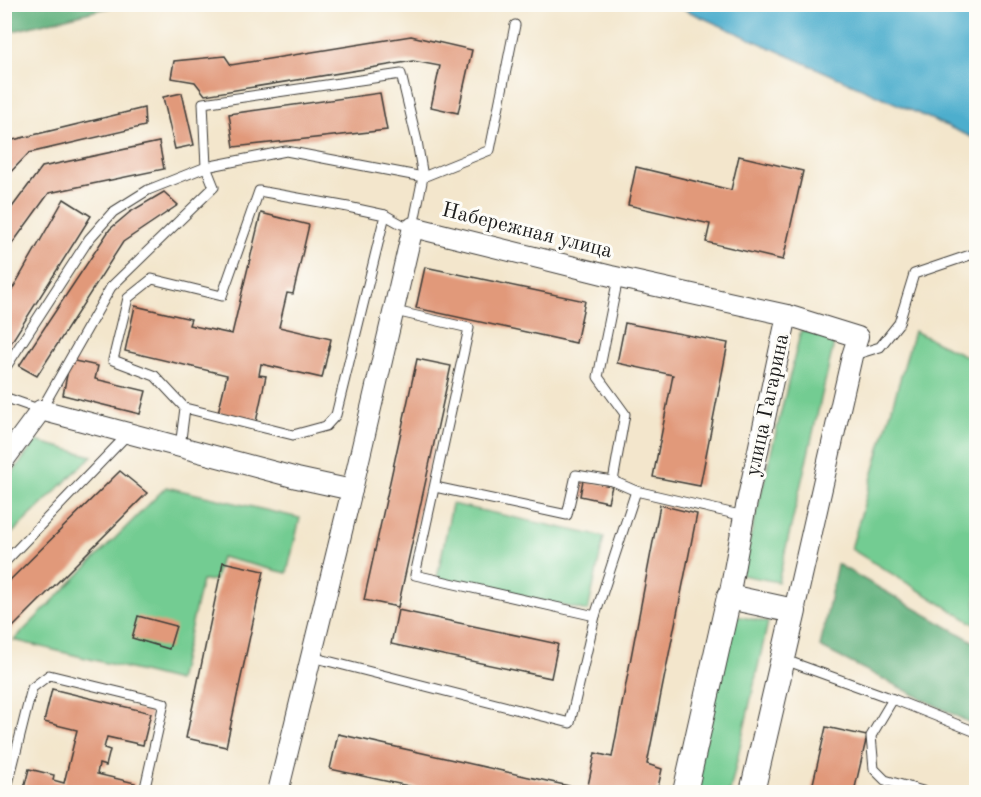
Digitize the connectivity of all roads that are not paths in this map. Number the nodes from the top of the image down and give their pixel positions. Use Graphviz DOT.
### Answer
graph roads {
  1 [pos="515,24"];
  2 [pos="206,167"];
  3 [pos="423,177"];
  4 [pos="385,215"];
  5 [pos="413,227"];
  6 [pos="976,254"];
  7 [pos="618,278"];
  8 [pos="395,311"];
  9 [pos="787,315"];
  10 [pos="852,356"];
  11 [pos="4,370"];
  12 [pos="4,397"];
  13 [pos="185,408"];
  14 [pos="41,410"];
  15 [pos="129,432"];
  16 [pos="180,447"];
  17 [pos="4,460"];
  18 [pos="613,481"];
  19 [pos="435,487"];
  20 [pos="352,490"];
  21 [pos="636,490"];
  22 [pos="744,516"];
  23 [pos="4,563"];
  24 [pos="729,597"];
  25 [pos="794,611"];
  26 [pos="595,616"];
  27 [pos="312,657"];
  28 [pos="782,659"];
  29 [pos="893,699"];
  30 [pos="976,732"];
  31 [pos="6,792"];
  32 [pos="144,792"];
  33 [pos="278,792"];
  34 [pos="685,792"];
  35 [pos="752,792"];
  36 [pos="926,792"];
  1 -- 3 [label="lane"];
  2 -- 3 [label="lane"];
  2 -- 3 [label="lane"];
  2 -- 11 [label="lane"];
  2 -- 14 [label="lane"];
  3 -- 5 [label="lane"];
  4 -- 5 [label="lane"];
  4 -- 13 [label="lane"];
  4 -- 13 [label="lane"];
  5 -- 7 [label="street, Набережная улица"];
  5 -- 8 [label="street, Набережная улица"];
  6 -- 10 [label="lane"];
  7 -- 9 [label="street, Набережная улица"];
  7 -- 18 [label="lane"];
  8 -- 19 [label="lane"];
  8 -- 20 [label="street, Набережная улица"];
  9 -- 10 [label="street, улица Гагарина"];
  9 -- 22 [label="street, улица Гагарина"];
  10 -- 25 [label="street, улица Гагарина"];
  12 -- 14 [label="lane"];
  13 -- 16 [label="lane"];
  14 -- 15 [label="street"];
  14 -- 17 [label="street"];
  15 -- 16 [label="street"];
  15 -- 23 [label="lane"];
  16 -- 20 [label="street"];
  18 -- 19 [label="lane"];
  18 -- 21 [label="lane"];
  19 -- 26 [label="lane"];
  20 -- 27 [label="street, Набережная улица"];
  21 -- 22 [label="lane"];
  21 -- 26 [label="lane"];
  22 -- 24 [label="street, улица Гагарина"];
  24 -- 25 [label="street"];
  24 -- 34 [label="street, улица Гагарина"];
  25 -- 28 [label="street, улица Гагарина"];
  26 -- 27 [label="lane"];
  27 -- 33 [label="street, Набережная улица"];
  28 -- 29 [label="lane"];
  28 -- 35 [label="street, улица Гагарина"];
  29 -- 30 [label="lane"];
  29 -- 36 [label="lane"];
  31 -- 32 [label="lane"];
}
